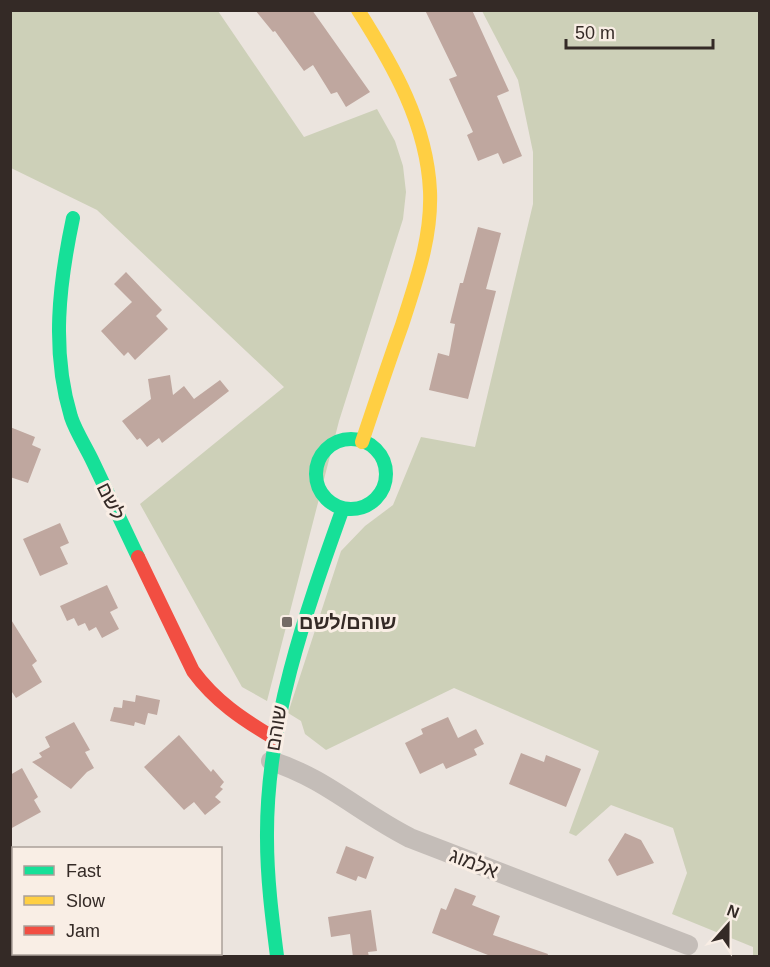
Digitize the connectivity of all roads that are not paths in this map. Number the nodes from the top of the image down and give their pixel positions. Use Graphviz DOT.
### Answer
graph roads {
  1 [pos="358,10"];
  2 [pos="73,218"];
  3 [pos="362,442"];
  4 [pos="343,508"];
  5 [pos="274,738"];
  6 [pos="271,761"];
  7 [pos="688,945"];
  8 [pos="277,957"];
  1 -- 3 [label="street"];
  2 -- 5 [label="street, לשם"];
  3 -- 4 [label="street"];
  3 -- 4 [label="street"];
  4 -- 5 [label="street, שוהם"];
  5 -- 6 [label="street, שוהם"];
  6 -- 7 [label="street, אלמוג"];
  6 -- 8 [label="street, שוהם"];
}
